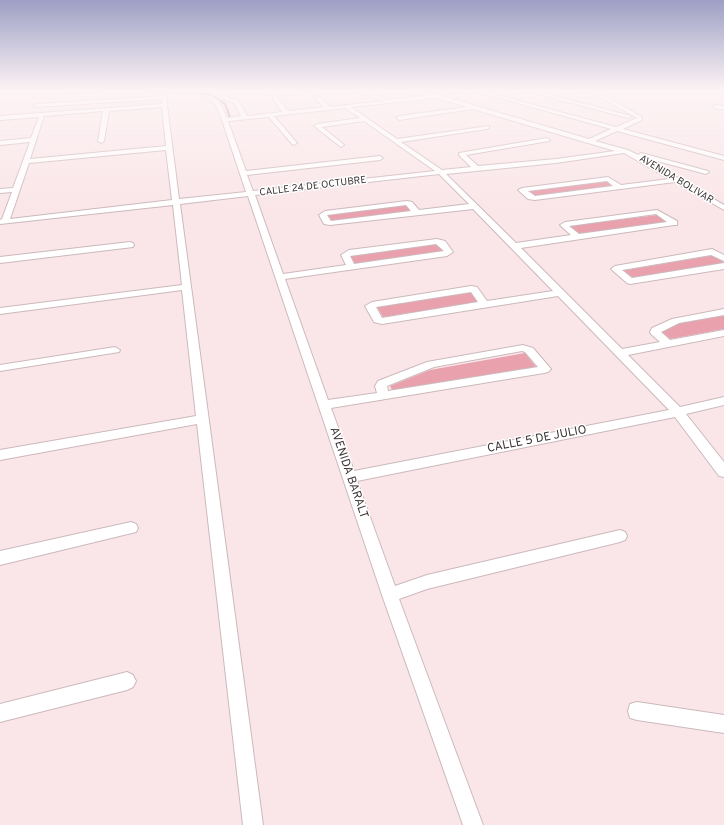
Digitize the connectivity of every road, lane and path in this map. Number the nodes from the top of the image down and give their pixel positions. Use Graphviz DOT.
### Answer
graph roads {
  1 [pos="37,130"];
  2 [pos="103,130"];
  3 [pos="167,130"];
  4 [pos="227,130"];
  5 [pos="283,130"];
  6 [pos="321,130"];
  7 [pos="380,130"];
  8 [pos="469,130"];
  9 [pos="550,130"];
  10 [pos="614,130"];
  11 [pos="617,130"];
  12 [pos="33,140"];
  13 [pos="395,140"];
  14 [pos="547,140"];
  15 [pos="101,141"];
  16 [pos="589,141"];
  17 [pos="294,142"];
  18 [pos="0,143"];
  19 [pos="341,145"];
  20 [pos="170,148"];
  21 [pos="628,152"];
  22 [pos="380,158"];
  23 [pos="724,158"];
  24 [pos="26,161"];
  25 [pos="477,169"];
  26 [pos="441,172"];
  27 [pos="706,172"];
  28 [pos="243,173"];
  29 [pos="676,180"];
  30 [pos="620,188"];
  31 [pos="16,190"];
  32 [pos="0,191"];
  33 [pos="250,195"];
  34 [pos="177,203"];
  35 [pos="475,206"];
  36 [pos="724,208"];
  37 [pos="416,212"];
  38 [pos="2,222"];
  39 [pos="577,236"];
  40 [pos="130,245"];
  41 [pos="514,246"];
  42 [pos="724,258"];
  43 [pos="0,260"];
  44 [pos="724,266"];
  45 [pos="351,267"];
  46 [pos="279,277"];
  47 [pos="187,287"];
  48 [pos="561,293"];
  49 [pos="484,304"];
  50 [pos="0,311"];
  51 [pos="724,312"];
  52 [pos="724,333"];
  53 [pos="668,343"];
  54 [pos="115,350"];
  55 [pos="620,353"];
  56 [pos="0,368"];
  57 [pos="384,395"];
  58 [pos="724,401"];
  59 [pos="324,404"];
  60 [pos="678,412"];
  61 [pos="202,419"];
  62 [pos="0,455"];
  63 [pos="724,472"];
  64 [pos="349,477"];
  65 [pos="131,528"];
  66 [pos="620,536"];
  67 [pos="0,558"];
  68 [pos="390,595"];
  69 [pos="127,681"];
  70 [pos="637,711"];
  71 [pos="0,713"];
  72 [pos="724,724"];
  73 [pos="253,825"];
  74 [pos="474,825"];
  1 -- 12 [label="street"];
  2 -- 15 [label="street"];
  3 -- 20 [label="street"];
  4 -- 28 [label="street, AVENIDA BARALT"];
  5 -- 17 [label="street"];
  6 -- 19 [label="street"];
  7 -- 13 [label="street"];
  8 -- 13 [label="street"];
  9 -- 16 [label="street, AVENIDA BOLIVAR"];
  10 -- 16 [label="street"];
  11 -- 23 [label="street"];
  12 -- 18 [label="street"];
  12 -- 24 [label="street"];
  13 -- 26 [label="street"];
  14 -- 25 [label="street"];
  16 -- 21 [label="street, AVENIDA BOLIVAR"];
  20 -- 24 [label="street"];
  20 -- 34 [label="street"];
  21 -- 25 [label="street, CALLE 24 DE OCTUBRE"];
  21 -- 27 [label="street"];
  21 -- 29 [label="street, AVENIDA BOLIVAR"];
  22 -- 28 [label="street"];
  24 -- 31 [label="street"];
  25 -- 26 [label="street, CALLE 24 DE OCTUBRE"];
  26 -- 33 [label="street, CALLE 24 DE OCTUBRE"];
  26 -- 35 [label="street"];
  28 -- 33 [label="street, AVENIDA BARALT"];
  29 -- 30 [label="street"];
  29 -- 36 [label="street, AVENIDA BOLIVAR"];
  30 -- 30 [label="street"];
  31 -- 32 [label="street"];
  31 -- 38 [label="street"];
  33 -- 34 [label="street, CALLE 24 DE OCTUBRE"];
  33 -- 46 [label="street, AVENIDA BARALT"];
  34 -- 38 [label="street, CALLE 24 DE OCTUBRE"];
  34 -- 47 [label="street"];
  35 -- 37 [label="street"];
  35 -- 41 [label="street"];
  37 -- 37 [label="street"];
  39 -- 39 [label="street"];
  39 -- 41 [label="street"];
  40 -- 43 [label="street"];
  41 -- 48 [label="street"];
  42 -- 44 [label="street"];
  45 -- 45 [label="street"];
  45 -- 46 [label="street"];
  46 -- 59 [label="street, AVENIDA BARALT"];
  47 -- 50 [label="street"];
  47 -- 61 [label="street"];
  48 -- 49 [label="street"];
  48 -- 55 [label="street"];
  49 -- 49 [label="street"];
  51 -- 53 [label="street"];
  52 -- 53 [label="street"];
  53 -- 55 [label="street"];
  54 -- 56 [label="street"];
  55 -- 60 [label="street"];
  57 -- 57 [label="street"];
  57 -- 59 [label="street"];
  58 -- 60 [label="street, CALLE 5 DE JULIO"];
  59 -- 64 [label="street, AVENIDA BARALT"];
  60 -- 63 [label="street"];
  60 -- 64 [label="street, CALLE 5 DE JULIO"];
  61 -- 62 [label="street"];
  61 -- 73 [label="street"];
  64 -- 68 [label="street, AVENIDA BARALT"];
  65 -- 67 [label="street"];
  66 -- 68 [label="street"];
  68 -- 74 [label="street, AVENIDA BARALT"];
  69 -- 71 [label="street"];
  70 -- 72 [label="street"];
}
